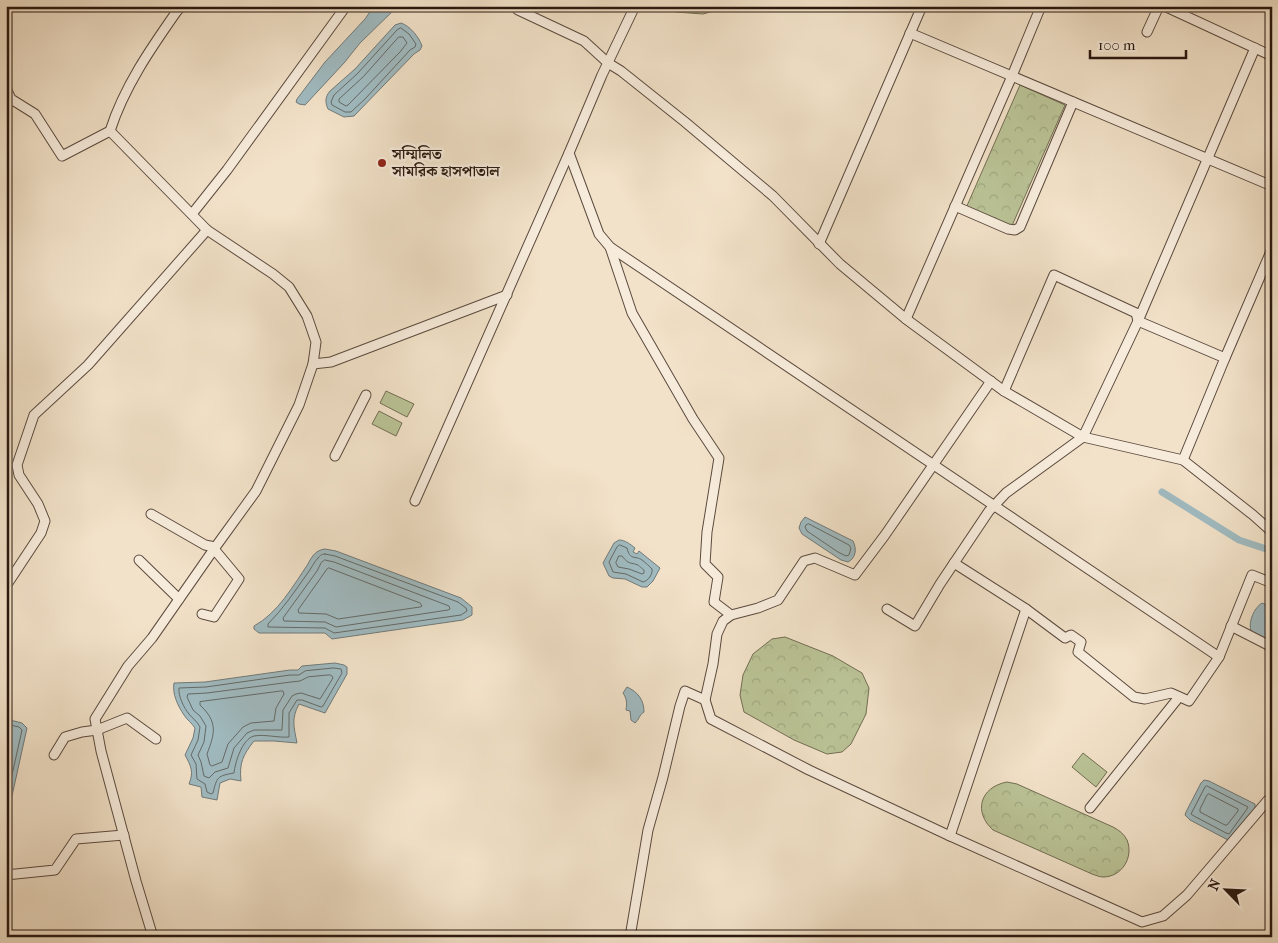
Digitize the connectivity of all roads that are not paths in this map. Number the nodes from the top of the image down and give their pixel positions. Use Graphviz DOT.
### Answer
graph roads {
  1 [pos="346,6"];
  2 [pos="514,6"];
  3 [pos="635,6"];
  4 [pos="922,6"];
  5 [pos="1041,6"];
  6 [pos="1159,6"];
  7 [pos="1164,6"];
  8 [pos="177,8"];
  9 [pos="1147,32"];
  10 [pos="910,33"];
  11 [pos="1255,48"];
  12 [pos="1272,56"];
  13 [pos="608,63"];
  14 [pos="1012,76"];
  15 [pos="6,88"];
  16 [pos="1073,102"];
  17 [pos="110,131"];
  18 [pos="569,154"];
  19 [pos="1207,159"];
  20 [pos="1272,186"];
  21 [pos="955,206"];
  22 [pos="192,214"];
  23 [pos="207,230"];
  24 [pos="820,244"];
  25 [pos="610,247"];
  26 [pos="1272,249"];
  27 [pos="507,295"];
  28 [pos="906,319"];
  29 [pos="1138,321"];
  30 [pos="1225,358"];
  31 [pos="313,364"];
  32 [pos="991,381"];
  33 [pos="1004,391"];
  34 [pos="366,395"];
  35 [pos="1083,437"];
  36 [pos="335,456"];
  37 [pos="1183,460"];
  38 [pos="933,464"];
  39 [pos="415,502"];
  40 [pos="151,514"];
  41 [pos="1272,532"];
  42 [pos="215,548"];
  43 [pos="139,560"];
  44 [pos="954,563"];
  45 [pos="1272,584"];
  46 [pos="6,586"];
  47 [pos="179,599"];
  48 [pos="887,609"];
  49 [pos="1026,609"];
  50 [pos="202,614"];
  51 [pos="731,615"];
  52 [pos="1231,626"];
  53 [pos="1272,648"];
  54 [pos="1219,657"];
  55 [pos="1179,697"];
  56 [pos="705,700"];
  57 [pos="97,730"];
  58 [pos="156,739"];
  59 [pos="54,755"];
  60 [pos="1272,799"];
  61 [pos="1090,808"];
  62 [pos="124,836"];
  63 [pos="950,836"];
  64 [pos="6,875"];
  65 [pos="154,937"];
  66 [pos="630,937"];
  1 -- 22 [label="street"];
  2 -- 13 [label="street"];
  3 -- 13 [label="street"];
  4 -- 10 [label="street"];
  5 -- 14 [label="street"];
  6 -- 9 [label="street"];
  7 -- 11 [label="street"];
  8 -- 17 [label="street"];
  10 -- 14 [label="street"];
  10 -- 24 [label="street"];
  11 -- 12 [label="street"];
  11 -- 19 [label="street"];
  13 -- 18 [label="street"];
  13 -- 24 [label="street"];
  14 -- 16 [label="street"];
  14 -- 21 [label="street"];
  15 -- 17 [label="street"];
  16 -- 19 [label="street"];
  16 -- 21 [label="street"];
  17 -- 22 [label="street"];
  18 -- 25 [label="street"];
  18 -- 27 [label="street"];
  19 -- 20 [label="street"];
  19 -- 29 [label="street"];
  21 -- 28 [label="street"];
  22 -- 23 [label="street"];
  23 -- 31 [label="street"];
  23 -- 46 [label="street"];
  24 -- 28 [label="street"];
  25 -- 38 [label="street"];
  25 -- 51 [label="street"];
  26 -- 30 [label="street"];
  27 -- 31 [label="street"];
  27 -- 39 [label="street"];
  28 -- 32 [label="street"];
  29 -- 30 [label="street"];
  29 -- 33 [label="street"];
  29 -- 35 [label="street"];
  30 -- 37 [label="street"];
  31 -- 42 [label="street"];
  32 -- 33 [label="street"];
  32 -- 38 [label="street"];
  33 -- 35 [label="street"];
  34 -- 36 [label="street"];
  35 -- 37 [label="street"];
  35 -- 44 [label="street"];
  37 -- 41 [label="street"];
  38 -- 51 [label="street"];
  38 -- 54 [label="street"];
  40 -- 42 [label="street"];
  42 -- 47 [label="street"];
  42 -- 50 [label="street"];
  43 -- 47 [label="street"];
  44 -- 48 [label="street"];
  44 -- 49 [label="street"];
  45 -- 52 [label="street"];
  47 -- 57 [label="street"];
  49 -- 55 [label="street"];
  49 -- 63 [label="street"];
  51 -- 56 [label="street"];
  52 -- 53 [label="street"];
  52 -- 54 [label="street"];
  54 -- 55 [label="street"];
  55 -- 61 [label="street"];
  56 -- 63 [label="street"];
  56 -- 66 [label="street"];
  57 -- 58 [label="street"];
  57 -- 59 [label="street"];
  57 -- 62 [label="street"];
  60 -- 63 [label="street"];
  62 -- 64 [label="street"];
  62 -- 65 [label="street"];
}
